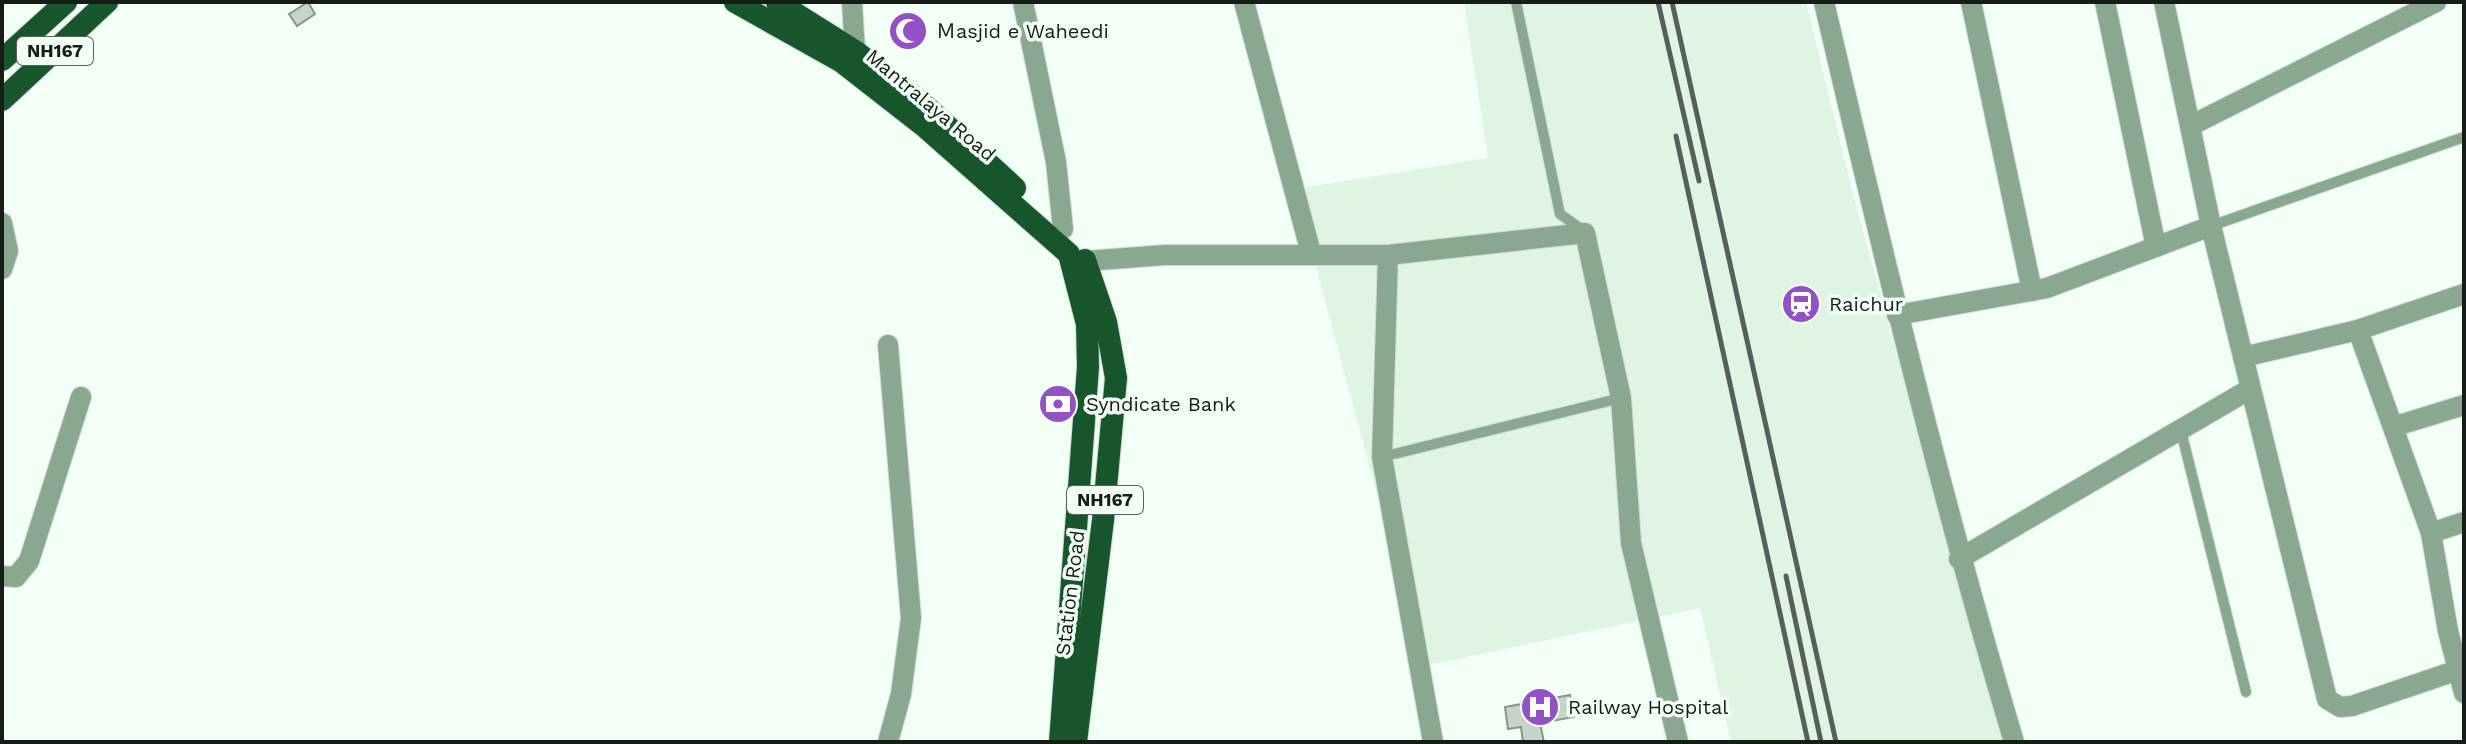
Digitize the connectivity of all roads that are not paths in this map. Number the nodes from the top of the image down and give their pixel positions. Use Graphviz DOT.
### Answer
graph roads {
  1 [pos="66,2"];
  2 [pos="107,2"];
  3 [pos="735,2"];
  4 [pos="777,2"];
  5 [pos="852,2"];
  6 [pos="1023,2"];
  7 [pos="1244,2"];
  8 [pos="1516,2"];
  9 [pos="1824,2"];
  10 [pos="1971,2"];
  11 [pos="2105,2"];
  12 [pos="2164,2"];
  13 [pos="2436,2"];
  14 [pos="855,51"];
  15 [pos="2,60"];
  16 [pos="2,100"];
  17 [pos="2190,126"];
  18 [pos="2464,137"];
  19 [pos="2,223"];
  20 [pos="2211,226"];
  21 [pos="1063,229"];
  22 [pos="1585,233"];
  23 [pos="2156,247"];
  24 [pos="1311,253"];
  25 [pos="1388,255"];
  26 [pos="1080,266"];
  27 [pos="2,269"];
  28 [pos="2032,291"];
  29 [pos="2464,294"];
  30 [pos="1897,315"];
  31 [pos="2358,330"];
  32 [pos="888,345"];
  33 [pos="2243,357"];
  34 [pos="2250,389"];
  35 [pos="81,397"];
  36 [pos="1621,398"];
  37 [pos="2464,405"];
  38 [pos="2396,426"];
  39 [pos="2181,431"];
  40 [pos="1382,457"];
  41 [pos="2464,522"];
  42 [pos="2431,533"];
  43 [pos="1959,559"];
  44 [pos="2,576"];
  45 [pos="2456,628"];
  46 [pos="2458,670"];
  47 [pos="2246,692"];
  48 [pos="2464,693"];
  49 [pos="888,742"];
  50 [pos="1060,742"];
  51 [pos="1076,742"];
  52 [pos="1433,742"];
  53 [pos="1678,742"];
  54 [pos="2014,742"];
  1 -- 15 [label="highway, NH167"];
  2 -- 16 [label="highway, NH167"];
  3 -- 26 [label="highway, Mantralaya Road / NH167"];
  4 -- 14 [label="highway, Mantralaya Road / NH167"];
  5 -- 14 [label="street"];
  6 -- 21 [label="street"];
  7 -- 24 [label="street"];
  8 -- 22 [label="lane"];
  9 -- 30 [label="street"];
  10 -- 28 [label="street"];
  11 -- 23 [label="street"];
  12 -- 17 [label="street"];
  13 -- 17 [label="street"];
  14 -- 21 [label="highway, Mantralaya Road / NH167"];
  17 -- 20 [label="street"];
  18 -- 20 [label="lane"];
  19 -- 27 [label="street"];
  20 -- 23 [label="street"];
  20 -- 33 [label="street"];
  21 -- 26 [label="highway, Mantralaya Road / NH167"];
  22 -- 25 [label="street"];
  22 -- 36 [label="street"];
  23 -- 28 [label="street"];
  24 -- 25 [label="street"];
  24 -- 26 [label="street"];
  25 -- 40 [label="street"];
  26 -- 50 [label="highway, Station Road / NH167"];
  26 -- 51 [label="highway, Station Road / NH167"];
  28 -- 30 [label="street"];
  29 -- 31 [label="street"];
  30 -- 43 [label="street"];
  31 -- 33 [label="street"];
  31 -- 38 [label="street"];
  32 -- 49 [label="street"];
  33 -- 34 [label="street"];
  34 -- 39 [label="street"];
  34 -- 46 [label="street"];
  35 -- 44 [label="street"];
  36 -- 40 [label="lane"];
  36 -- 53 [label="street"];
  37 -- 38 [label="street"];
  38 -- 42 [label="street"];
  39 -- 43 [label="street"];
  39 -- 47 [label="lane"];
  40 -- 52 [label="street"];
  41 -- 42 [label="street"];
  42 -- 45 [label="street"];
  43 -- 54 [label="street"];
  45 -- 46 [label="street"];
  46 -- 48 [label="street"];
}
